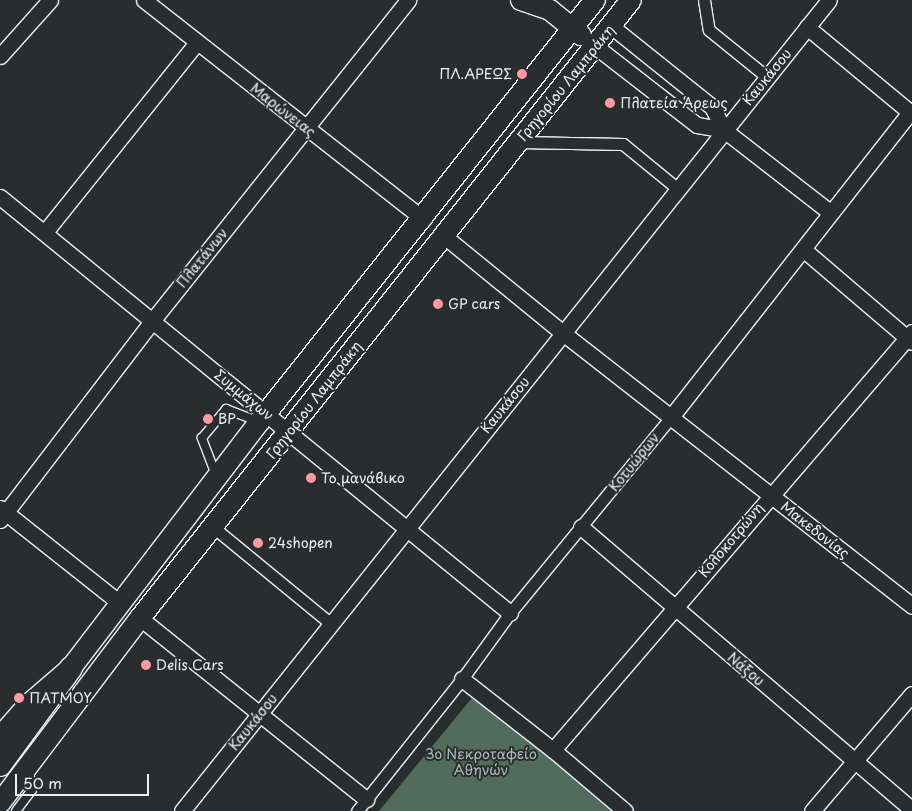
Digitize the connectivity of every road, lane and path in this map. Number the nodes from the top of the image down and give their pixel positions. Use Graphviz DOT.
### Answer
graph roads {
  1 [pos="50,0"];
  2 [pos="144,0"];
  3 [pos="408,0"];
  4 [pos="522,0"];
  5 [pos="631,0"];
  6 [pos="704,0"];
  7 [pos="828,0"];
  8 [pos="587,3"];
  9 [pos="611,26"];
  10 [pos="807,27"];
  11 [pos="572,28"];
  12 [pos="198,42"];
  13 [pos="595,46"];
  14 [pos="0,56"];
  15 [pos="767,77"];
  16 [pos="911,113"];
  17 [pos="306,128"];
  18 [pos="724,130"];
  19 [pos="518,142"];
  20 [pos="678,188"];
  21 [pos="0,197"];
  22 [pos="831,213"];
  23 [pos="423,219"];
  24 [pos="44,232"];
  25 [pos="444,236"];
  26 [pos="803,249"];
  27 [pos="152,321"];
  28 [pos="563,333"];
  29 [pos="910,337"];
  30 [pos="671,417"];
  31 [pos="263,418"];
  32 [pos="289,432"];
  33 [pos="217,477"];
  34 [pos="770,494"];
  35 [pos="2,514"];
  36 [pos="213,527"];
  37 [pos="408,528"];
  38 [pos="581,528"];
  39 [pos="120,603"];
  40 [pos="912,606"];
  41 [pos="674,607"];
  42 [pos="510,613"];
  43 [pos="140,618"];
  44 [pos="331,624"];
  45 [pos="71,668"];
  46 [pos="462,680"];
  47 [pos="912,694"];
  48 [pos="259,714"];
  49 [pos="0,737"];
  50 [pos="553,750"];
  51 [pos="856,762"];
  52 [pos="0,765"];
  53 [pos="29,765"];
  54 [pos="0,803"];
  55 [pos="362,805"];
  56 [pos="912,810"];
  57 [pos="16,811"];
  58 [pos="182,811"];
  59 [pos="625,811"];
  60 [pos="812,811"];
  1 -- 14 [label="street"];
  2 -- 12 [label="street, Μαρώνειας"];
  3 -- 17 [label="street, Πλατάνων"];
  4 -- 11 [label="main road"];
  5 -- 9 [label="main road, Γρηγορίου Λαμπράκη"];
  6 -- 15 [label="street"];
  7 -- 10 [label="street, Καυκάσου"];
  8 -- 9 [label="main road"];
  8 -- 11 [label="main road, Γρηγορίου Λαμπράκη"];
  9 -- 13 [label="main road, Γρηγορίου Λαμπράκη"];
  9 -- 18 [label="street"];
  10 -- 15 [label="street, Καυκάσου"];
  10 -- 16 [label="street"];
  11 -- 13 [label="main road"];
  11 -- 23 [label="main road, Γρηγορίου Λαμπράκη"];
  12 -- 17 [label="street, Μαρώνειας"];
  12 -- 24 [label="street"];
  13 -- 18 [label="street"];
  13 -- 19 [label="main road, Γρηγορίου Λαμπράκη"];
  15 -- 18 [label="street, Καυκάσου"];
  16 -- 22 [label="street, Κοτυώρων"];
  17 -- 23 [label="street, Μαρώνειας"];
  17 -- 27 [label="street, Πλατάνων"];
  18 -- 20 [label="street, Καυκάσου"];
  18 -- 22 [label="street"];
  19 -- 20 [label="street"];
  19 -- 25 [label="main road, Γρηγορίου Λαμπράκη"];
  20 -- 28 [label="street, Καυκάσου"];
  21 -- 24 [label="street, Συμμάχων"];
  22 -- 26 [label="street, Κοτυώρων"];
  23 -- 31 [label="main road, Γρηγορίου Λαμπράκη"];
  24 -- 27 [label="street, Συμμάχων"];
  25 -- 28 [label="street"];
  25 -- 32 [label="main road, Γρηγορίου Λαμπράκη"];
  26 -- 29 [label="street"];
  26 -- 30 [label="street, Κοτυώρων"];
  27 -- 31 [label="street, Συμμάχων"];
  27 -- 35 [label="street, Πλατάνων"];
  28 -- 30 [label="street"];
  28 -- 37 [label="street, Καυκάσου"];
  29 -- 34 [label="street, Κολοκοτρώνη"];
  30 -- 34 [label="street, Μακεδονίας"];
  30 -- 38 [label="street, Κοτυώρων"];
  31 -- 32 [label="street, Συμμάχων"];
  31 -- 33 [label="main road, Γρηγορίου Λαμπράκη"];
  31 -- 33 [label="lane"];
  32 -- 36 [label="main road, Γρηγορίου Λαμπράκη"];
  32 -- 37 [label="street, Συμμάχων"];
  33 -- 39 [label="main road, Γρηγορίου Λαμπράκη"];
  34 -- 40 [label="street, Μακεδονίας"];
  34 -- 41 [label="street, Κολοκοτρώνη"];
  35 -- 39 [label="street"];
  36 -- 43 [label="main road, Γρηγορίου Λαμπράκη"];
  36 -- 44 [label="street"];
  37 -- 42 [label="street, Συμμάχων"];
  37 -- 44 [label="street, Καυκάσου"];
  38 -- 41 [label="street, Νάξου"];
  38 -- 42 [label="street, Κοτυώρων"];
  39 -- 45 [label="main road, Γρηγορίου Λαμπράκη"];
  41 -- 50 [label="street, Κολοκοτρώνη"];
  41 -- 51 [label="street, Νάξου"];
  42 -- 46 [label="street, Κοτυώρων"];
  43 -- 48 [label="street"];
  43 -- 53 [label="main road, Γρηγορίου Λαμπράκη"];
  44 -- 48 [label="street, Καυκάσου"];
  45 -- 49 [label="main road, Γρηγορίου Λαμπράκη"];
  45 -- 52 [label="main road"];
  46 -- 50 [label="street"];
  46 -- 55 [label="street, Κοτυώρων"];
  47 -- 51 [label="street"];
  48 -- 55 [label="street"];
  48 -- 58 [label="street, Καυκάσου"];
  50 -- 59 [label="street"];
  51 -- 56 [label="street, Νάξου"];
  51 -- 60 [label="street"];
  53 -- 54 [label="main road, Γρηγορίου Λαμπράκη"];
  53 -- 57 [label="lane"];
}
